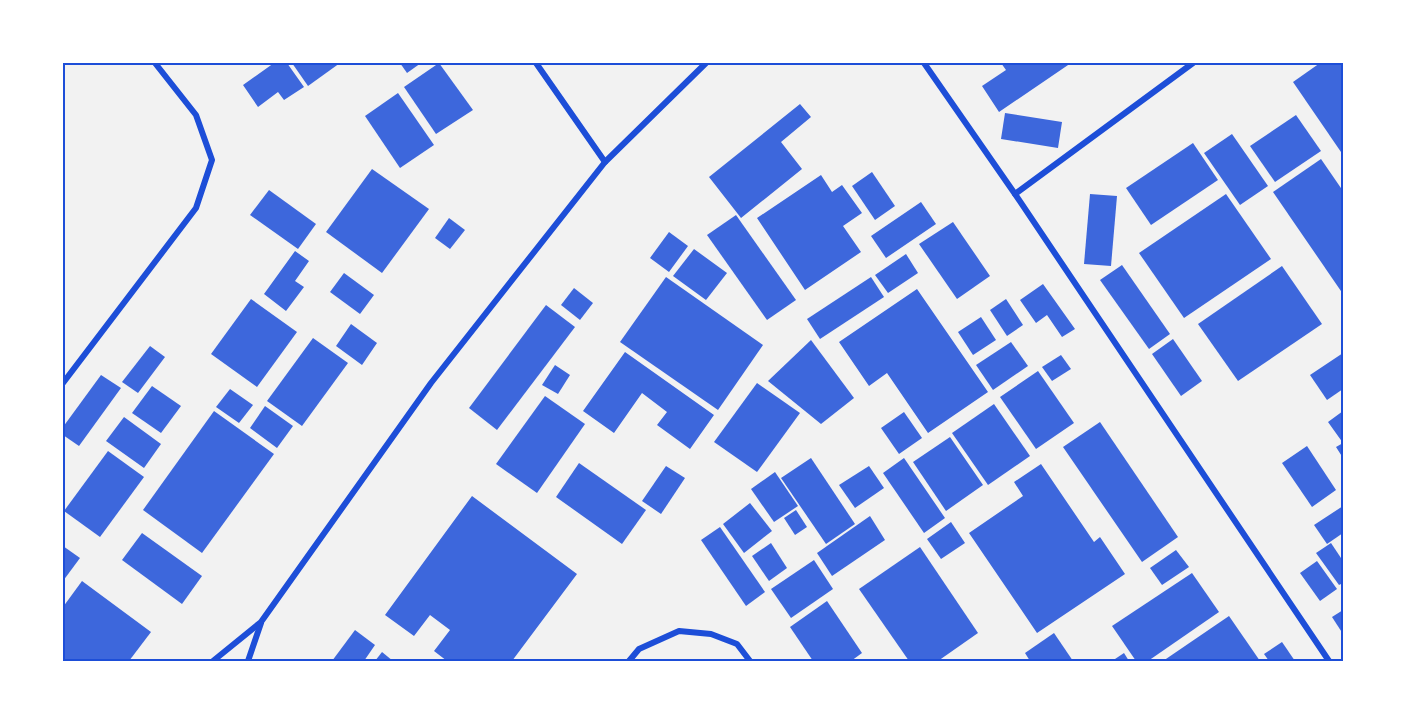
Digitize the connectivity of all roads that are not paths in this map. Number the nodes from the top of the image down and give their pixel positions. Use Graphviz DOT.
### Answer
graph roads {
  1 [pos="155,63"];
  2 [pos="536,63"];
  3 [pos="706,63"];
  4 [pos="924,63"];
  5 [pos="1193,63"];
  6 [pos="605,162"];
  7 [pos="1015,194"];
  8 [pos="63,383"];
  9 [pos="261,622"];
  10 [pos="213,661"];
  11 [pos="248,661"];
  12 [pos="629,661"];
  13 [pos="750,661"];
  14 [pos="1329,661"];
  1 -- 8 [label="street"];
  2 -- 6 [label="street"];
  3 -- 6 [label="street"];
  4 -- 7 [label="street"];
  5 -- 7 [label="street"];
  6 -- 9 [label="street"];
  7 -- 14 [label="street"];
  9 -- 10 [label="street"];
  9 -- 11 [label="street"];
  12 -- 13 [label="street"];
}
